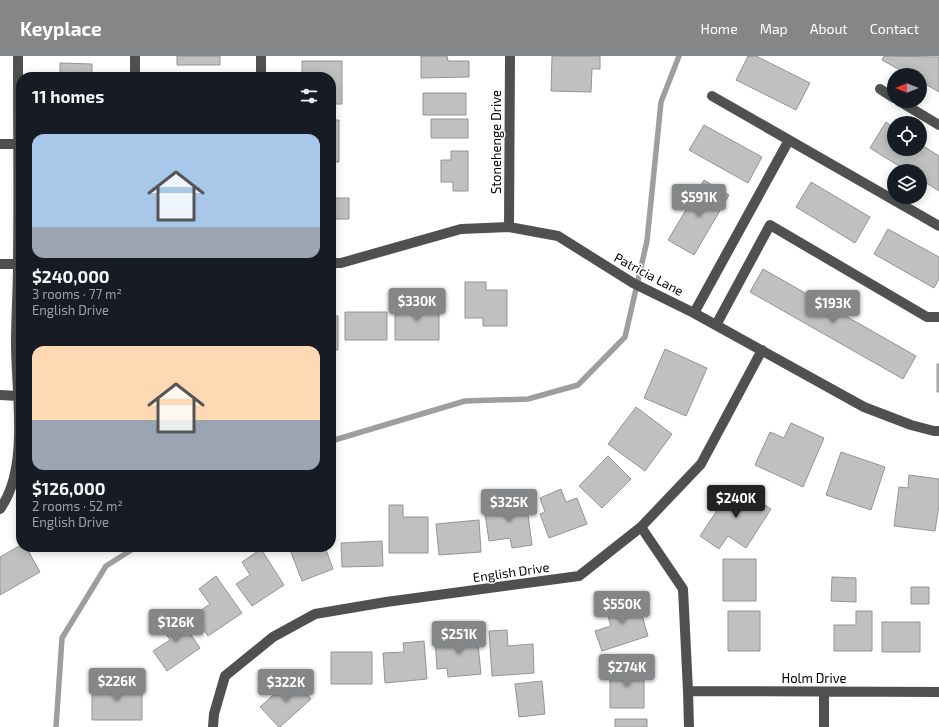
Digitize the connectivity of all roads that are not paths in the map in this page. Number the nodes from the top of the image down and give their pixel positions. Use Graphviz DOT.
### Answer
graph roads {
  1 [pos="18,56"];
  2 [pos="135,56"];
  3 [pos="261,56"];
  4 [pos="510,56"];
  5 [pos="18,72"];
  6 [pos="135,72"];
  7 [pos="262,72"];
  8 [pos="880,89"];
  9 [pos="887,94"];
  10 [pos="712,96"];
  11 [pos="911,108"];
  12 [pos="939,125"];
  13 [pos="790,140"];
  14 [pos="0,144"];
  15 [pos="16,144"];
  16 [pos="939,226"];
  17 [pos="509,227"];
  18 [pos="0,264"];
  19 [pos="16,264"];
  20 [pos="336,264"];
  21 [pos="694,313"];
  22 [pos="939,317"];
  23 [pos="716,325"];
  24 [pos="762,350"];
  25 [pos="0,396"];
  26 [pos="16,396"];
  27 [pos="939,431"];
  28 [pos="16,465"];
  29 [pos="0,509"];
  30 [pos="641,527"];
  31 [pos="688,691"];
  32 [pos="824,692"];
  33 [pos="939,692"];
  34 [pos="213,727"];
  35 [pos="688,727"];
  36 [pos="824,727"];
  1 -- 5 [label="street"];
  2 -- 6 [label="street"];
  3 -- 7 [label="street"];
  4 -- 17 [label="street, Stonehenge Drive"];
  8 -- 9 [label="street"];
  10 -- 13 [label="street"];
  11 -- 12 [label="street"];
  13 -- 16 [label="street"];
  13 -- 21 [label="street"];
  14 -- 15 [label="street"];
  17 -- 20 [label="street, Patricia Lane"];
  17 -- 21 [label="street, Patricia Lane"];
  18 -- 19 [label="street"];
  21 -- 23 [label="street, Patricia Lane"];
  22 -- 23 [label="street"];
  23 -- 24 [label="street, Patricia Lane"];
  24 -- 27 [label="street, Patricia Lane"];
  24 -- 30 [label="street, English Drive"];
  25 -- 26 [label="street"];
  28 -- 29 [label="street"];
  30 -- 31 [label="street"];
  30 -- 34 [label="street, English Drive"];
  31 -- 32 [label="street, Holm Drive"];
  31 -- 35 [label="street"];
  32 -- 33 [label="street, Holm Drive"];
  32 -- 36 [label="street"];
}
